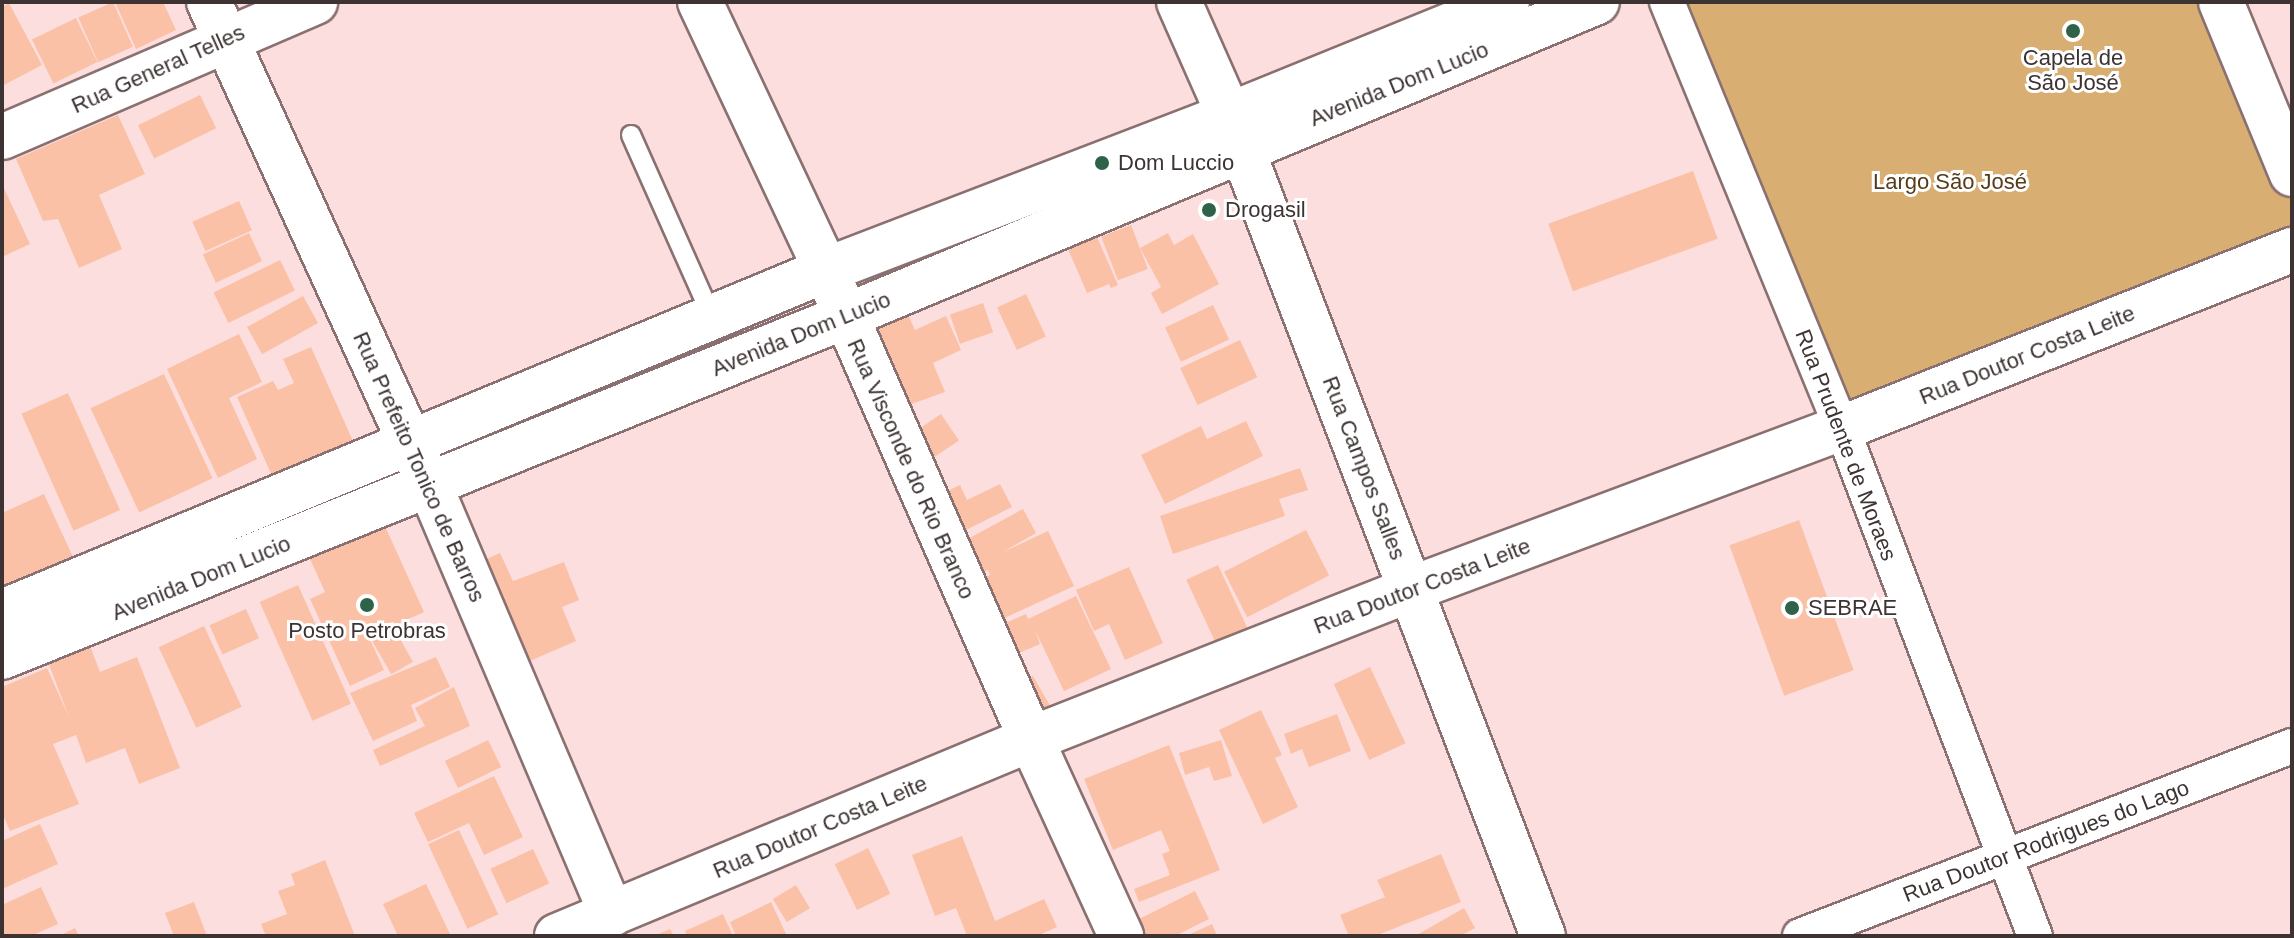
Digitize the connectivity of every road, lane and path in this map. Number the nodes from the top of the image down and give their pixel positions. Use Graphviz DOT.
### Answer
graph roads {
  1 [pos="315,2"];
  2 [pos="700,2"];
  3 [pos="1179,2"];
  4 [pos="1507,2"];
  5 [pos="1597,2"];
  6 [pos="1667,2"];
  7 [pos="2221,2"];
  8 [pos="217,20"];
  9 [pos="1235,132"];
  10 [pos="631,135"];
  11 [pos="2,137"];
  12 [pos="2292,174"];
  13 [pos="2292,250"];
  14 [pos="826,270"];
  15 [pos="712,317"];
  16 [pos="844,317"];
  17 [pos="1842,428"];
  18 [pos="411,444"];
  19 [pos="430,486"];
  20 [pos="1411,589"];
  21 [pos="2,612"];
  22 [pos="2,657"];
  23 [pos="1031,739"];
  24 [pos="2292,746"];
  25 [pos="2003,857"];
  26 [pos="617,925"];
  27 [pos="557,936"];
  28 [pos="1121,936"];
  29 [pos="1543,936"];
  30 [pos="1800,936"];
  31 [pos="2035,936"];
  1 -- 8 [label="street, Rua General Telles"];
  2 -- 14 [label="street, Rua Visconde do Rio Branco"];
  3 -- 9 [label="street, Rua Campos Salles"];
  4 -- 9 [label="street, Avenida Dom Lucio"];
  5 -- 9 [label="street, Avenida Dom Lucio"];
  6 -- 17 [label="street, Rua Prudente de Moraes"];
  7 -- 12 [label="street"];
  8 -- 11 [label="street, Rua General Telles"];
  8 -- 18 [label="street, Rua Prefeito Tonico de Barros"];
  9 -- 14 [label="street, Avenida Dom Lucio"];
  9 -- 16 [label="street, Avenida Dom Lucio"];
  9 -- 20 [label="street, Rua Campos Salles"];
  10 -- 15 [label="lane"];
  13 -- 17 [label="street, Rua Doutor Costa Leite"];
  14 -- 15 [label="street, Avenida Dom Lucio"];
  14 -- 16 [label="street, Rua Visconde do Rio Branco"];
  15 -- 18 [label="street, Avenida Dom Lucio"];
  16 -- 19 [label="street, Avenida Dom Lucio"];
  16 -- 23 [label="street, Rua Visconde do Rio Branco"];
  17 -- 20 [label="street, Rua Doutor Costa Leite"];
  17 -- 25 [label="street, Rua Prudente de Moraes"];
  18 -- 19 [label="street, Rua Prefeito Tonico de Barros"];
  18 -- 21 [label="street, Avenida Dom Lucio"];
  19 -- 22 [label="street, Avenida Dom Lucio"];
  19 -- 26 [label="street, Rua Prefeito Tonico de Barros"];
  20 -- 23 [label="street, Rua Doutor Costa Leite"];
  20 -- 29 [label="street, Rua Campos Salles"];
  23 -- 26 [label="street, Rua Doutor Costa Leite"];
  23 -- 28 [label="street, Rua Visconde do Rio Branco"];
  24 -- 25 [label="street, Rua Doutor Rodrigues do Lago"];
  25 -- 30 [label="street, Rua Doutor Rodrigues do Lago"];
  25 -- 31 [label="street, Rua Prudente de Moraes"];
  26 -- 27 [label="street, Rua Doutor Costa Leite"];
}
